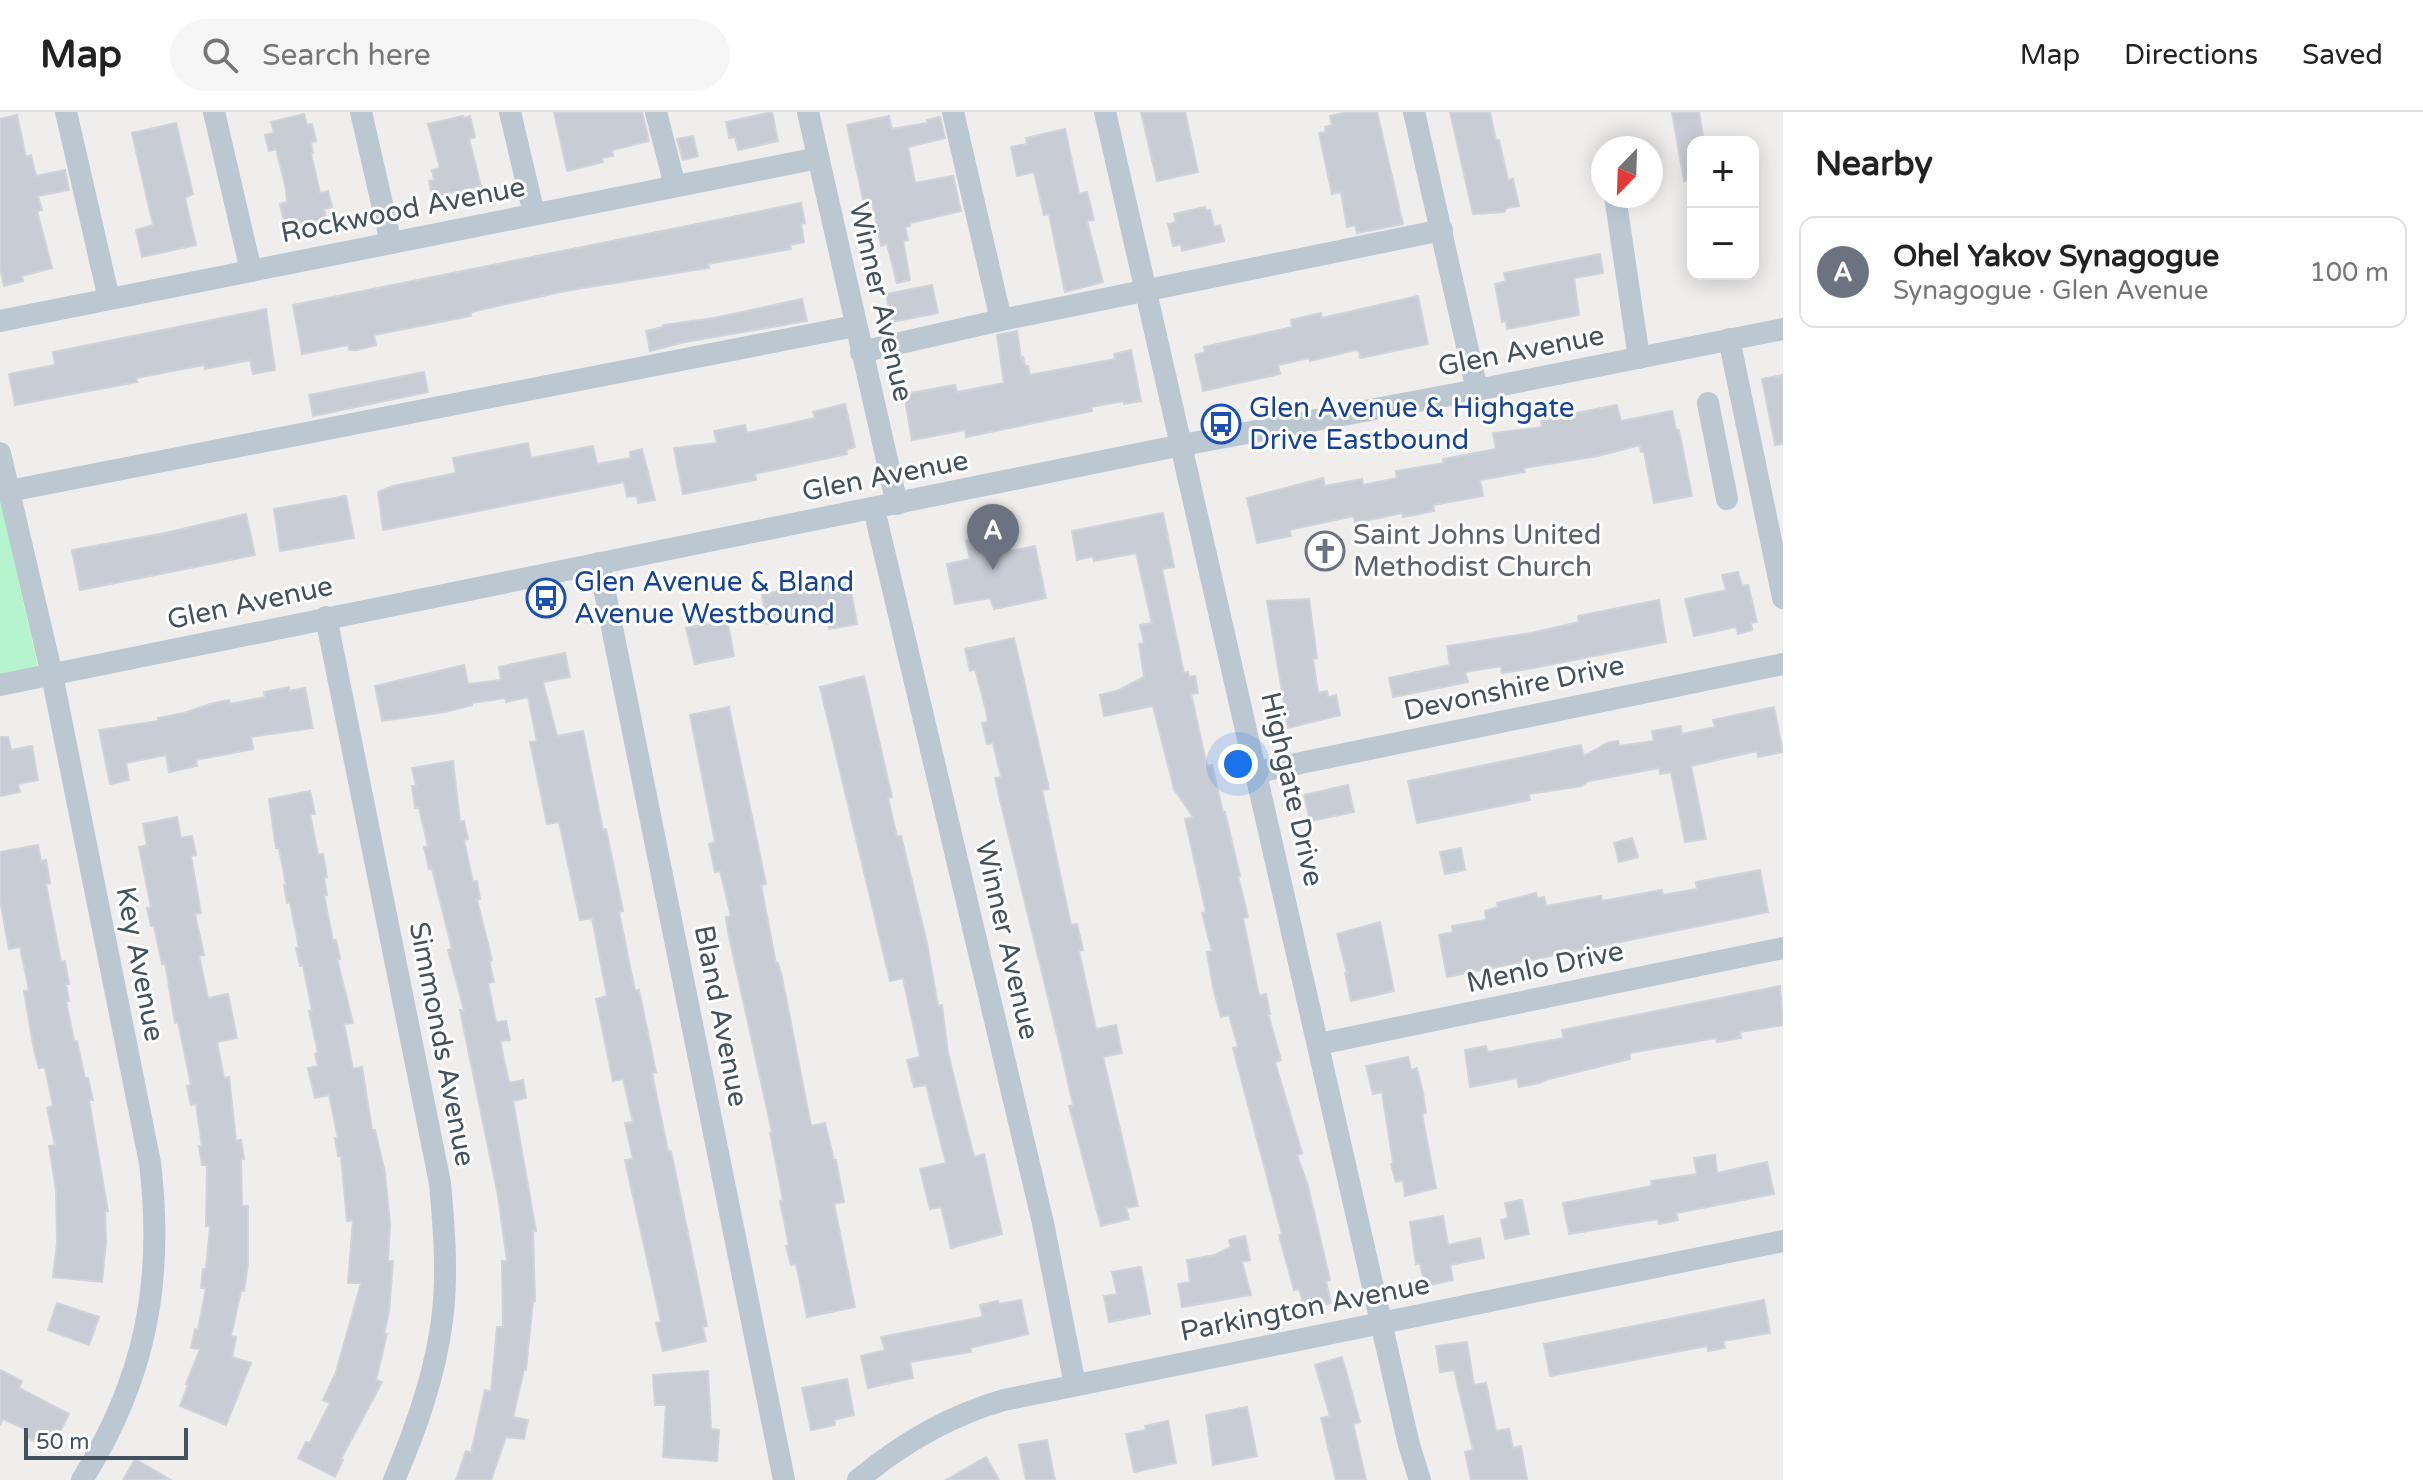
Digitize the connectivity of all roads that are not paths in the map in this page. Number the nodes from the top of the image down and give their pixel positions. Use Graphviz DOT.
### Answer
graph roads {
  1 [pos="66,112"];
  2 [pos="214,112"];
  3 [pos="361,112"];
  4 [pos="510,112"];
  5 [pos="656,112"];
  6 [pos="808,112"];
  7 [pos="953,112"];
  8 [pos="1105,112"];
  9 [pos="1414,112"];
  10 [pos="818,158"];
  11 [pos="675,186"];
  12 [pos="1617,208"];
  13 [pos="534,214"];
  14 [pos="1442,230"];
  15 [pos="391,243"];
  16 [pos="251,271"];
  17 [pos="1146,291"];
  18 [pos="109,299"];
  19 [pos="1001,320"];
  20 [pos="0,321"];
  21 [pos="855,326"];
  22 [pos="1783,329"];
  23 [pos="1729,339"];
  24 [pos="861,352"];
  25 [pos="1639,358"];
  26 [pos="1477,390"];
  27 [pos="1708,403"];
  28 [pos="1751,443"];
  29 [pos="1182,445"];
  30 [pos="1717,449"];
  31 [pos="0,453"];
  32 [pos="9,491"];
  33 [pos="1727,499"];
  34 [pos="897,504"];
  35 [pos="874,509"];
  36 [pos="599,563"];
  37 [pos="1783,598"];
  38 [pos="326,617"];
  39 [pos="1783,664"];
  40 [pos="52,675"];
  41 [pos="0,685"];
  42 [pos="1257,772"];
  43 [pos="1783,948"];
  44 [pos="1319,1044"];
  45 [pos="1783,1241"];
  46 [pos="1381,1323"];
  47 [pos="1075,1385"];
  48 [pos="82,1480"];
  49 [pos="394,1480"];
  50 [pos="784,1480"];
  51 [pos="858,1480"];
  52 [pos="1420,1480"];
  1 -- 18 [label="street"];
  2 -- 16 [label="street"];
  3 -- 15 [label="street"];
  4 -- 13 [label="street"];
  5 -- 11 [label="street"];
  6 -- 10 [label="street, Winner Avenue"];
  7 -- 19 [label="street"];
  8 -- 17 [label="street, Highgate Drive"];
  9 -- 14 [label="street"];
  10 -- 11 [label="street, Rockwood Avenue"];
  10 -- 21 [label="street, Winner Avenue"];
  11 -- 13 [label="street, Rockwood Avenue"];
  12 -- 25 [label="street"];
  13 -- 15 [label="street, Rockwood Avenue"];
  14 -- 17 [label="street"];
  14 -- 26 [label="street"];
  15 -- 16 [label="street, Rockwood Avenue"];
  16 -- 18 [label="street, Rockwood Avenue"];
  17 -- 19 [label="street"];
  17 -- 29 [label="street, Highgate Drive"];
  18 -- 20 [label="street, Rockwood Avenue"];
  19 -- 24 [label="street"];
  21 -- 24 [label="street, Winner Avenue"];
  21 -- 32 [label="street"];
  22 -- 23 [label="street, Glen Avenue"];
  23 -- 25 [label="street, Glen Avenue"];
  23 -- 28 [label="street"];
  24 -- 34 [label="street, Winner Avenue"];
  25 -- 26 [label="street, Glen Avenue"];
  26 -- 29 [label="street, Glen Avenue"];
  27 -- 30 [label="street"];
  28 -- 30 [label="street"];
  28 -- 37 [label="street"];
  29 -- 34 [label="street, Glen Avenue"];
  29 -- 42 [label="street, Highgate Drive"];
  30 -- 33 [label="street"];
  31 -- 32 [label="street, Key Avenue"];
  32 -- 40 [label="street, Key Avenue"];
  34 -- 35 [label="street, Glen Avenue"];
  35 -- 36 [label="street, Glen Avenue"];
  35 -- 47 [label="street, Winner Avenue"];
  36 -- 38 [label="street, Glen Avenue"];
  36 -- 50 [label="street, Bland Avenue"];
  38 -- 40 [label="street, Glen Avenue"];
  38 -- 49 [label="street, Simmonds Avenue"];
  39 -- 42 [label="street, Devonshire Drive"];
  40 -- 41 [label="street, Glen Avenue"];
  40 -- 48 [label="street, Key Avenue"];
  42 -- 44 [label="street, Highgate Drive"];
  43 -- 44 [label="street, Menlo Drive"];
  44 -- 46 [label="street, Highgate Drive"];
  45 -- 46 [label="street, Parkington Avenue"];
  46 -- 47 [label="street, Parkington Avenue"];
  46 -- 52 [label="street, Highgate Drive"];
  47 -- 51 [label="street, Parkington Avenue"];
}
